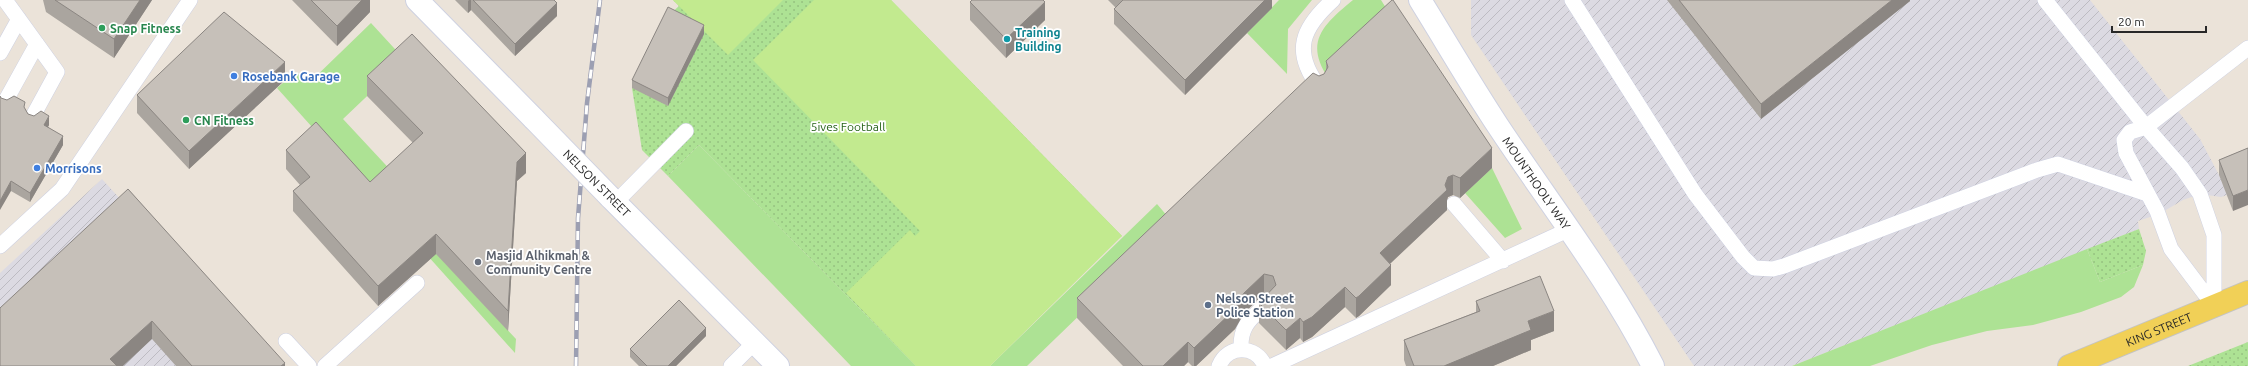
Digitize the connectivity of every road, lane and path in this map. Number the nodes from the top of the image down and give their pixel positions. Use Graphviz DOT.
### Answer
graph roads {
  1 [pos="5,0"];
  2 [pos="190,0"];
  3 [pos="416,0"];
  4 [pos="1333,0"];
  5 [pos="1420,0"];
  6 [pos="1572,0"];
  7 [pos="2045,0"];
  8 [pos="19,19"];
  9 [pos="37,44"];
  10 [pos="2248,48"];
  11 [pos="0,53"];
  12 [pos="1319,87"];
  13 [pos="6,100"];
  14 [pos="33,116"];
  15 [pos="2146,127"];
  16 [pos="686,131"];
  17 [pos="2147,194"];
  18 [pos="613,199"];
  19 [pos="1454,204"];
  20 [pos="1570,229"];
  21 [pos="0,246"];
  22 [pos="1503,261"];
  23 [pos="417,282"];
  24 [pos="2248,292"];
  25 [pos="1267,304"];
  26 [pos="2214,306"];
  27 [pos="286,341"];
  28 [pos="755,342"];
  29 [pos="1241,349"];
  30 [pos="309,366"];
  31 [pos="325,366"];
  32 [pos="731,366"];
  33 [pos="778,366"];
  34 [pos="1219,366"];
  35 [pos="1265,366"];
  36 [pos="1272,366"];
  37 [pos="1653,366"];
  38 [pos="2069,366"];
  1 -- 8 [label="lane"];
  2 -- 21 [label="lane"];
  3 -- 18 [label="street, NELSON STREET, bridge"];
  4 -- 12 [label="lane"];
  5 -- 20 [label="street, MOUNTHOOLY WAY"];
  6 -- 17 [label="lane"];
  7 -- 15 [label="lane"];
  8 -- 9 [label="lane"];
  8 -- 11 [label="lane"];
  9 -- 13 [label="lane"];
  9 -- 14 [label="lane"];
  10 -- 15 [label="lane"];
  15 -- 17 [label="lane"];
  15 -- 26 [label="lane"];
  16 -- 18 [label="lane"];
  17 -- 26 [label="lane"];
  18 -- 28 [label="street, NELSON STREET"];
  19 -- 22 [label="lane"];
  20 -- 22 [label="lane"];
  20 -- 37 [label="street, MOUNTHOOLY WAY"];
  22 -- 36 [label="lane"];
  23 -- 31 [label="lane"];
  24 -- 26 [label="main road, KING STREET"];
  25 -- 29 [label="lane"];
  26 -- 38 [label="main road, KING STREET"];
  27 -- 30 [label="lane"];
  28 -- 32 [label="lane"];
  28 -- 33 [label="street, NELSON STREET"];
  29 -- 34 [label="lane"];
  29 -- 35 [label="lane"];
}
